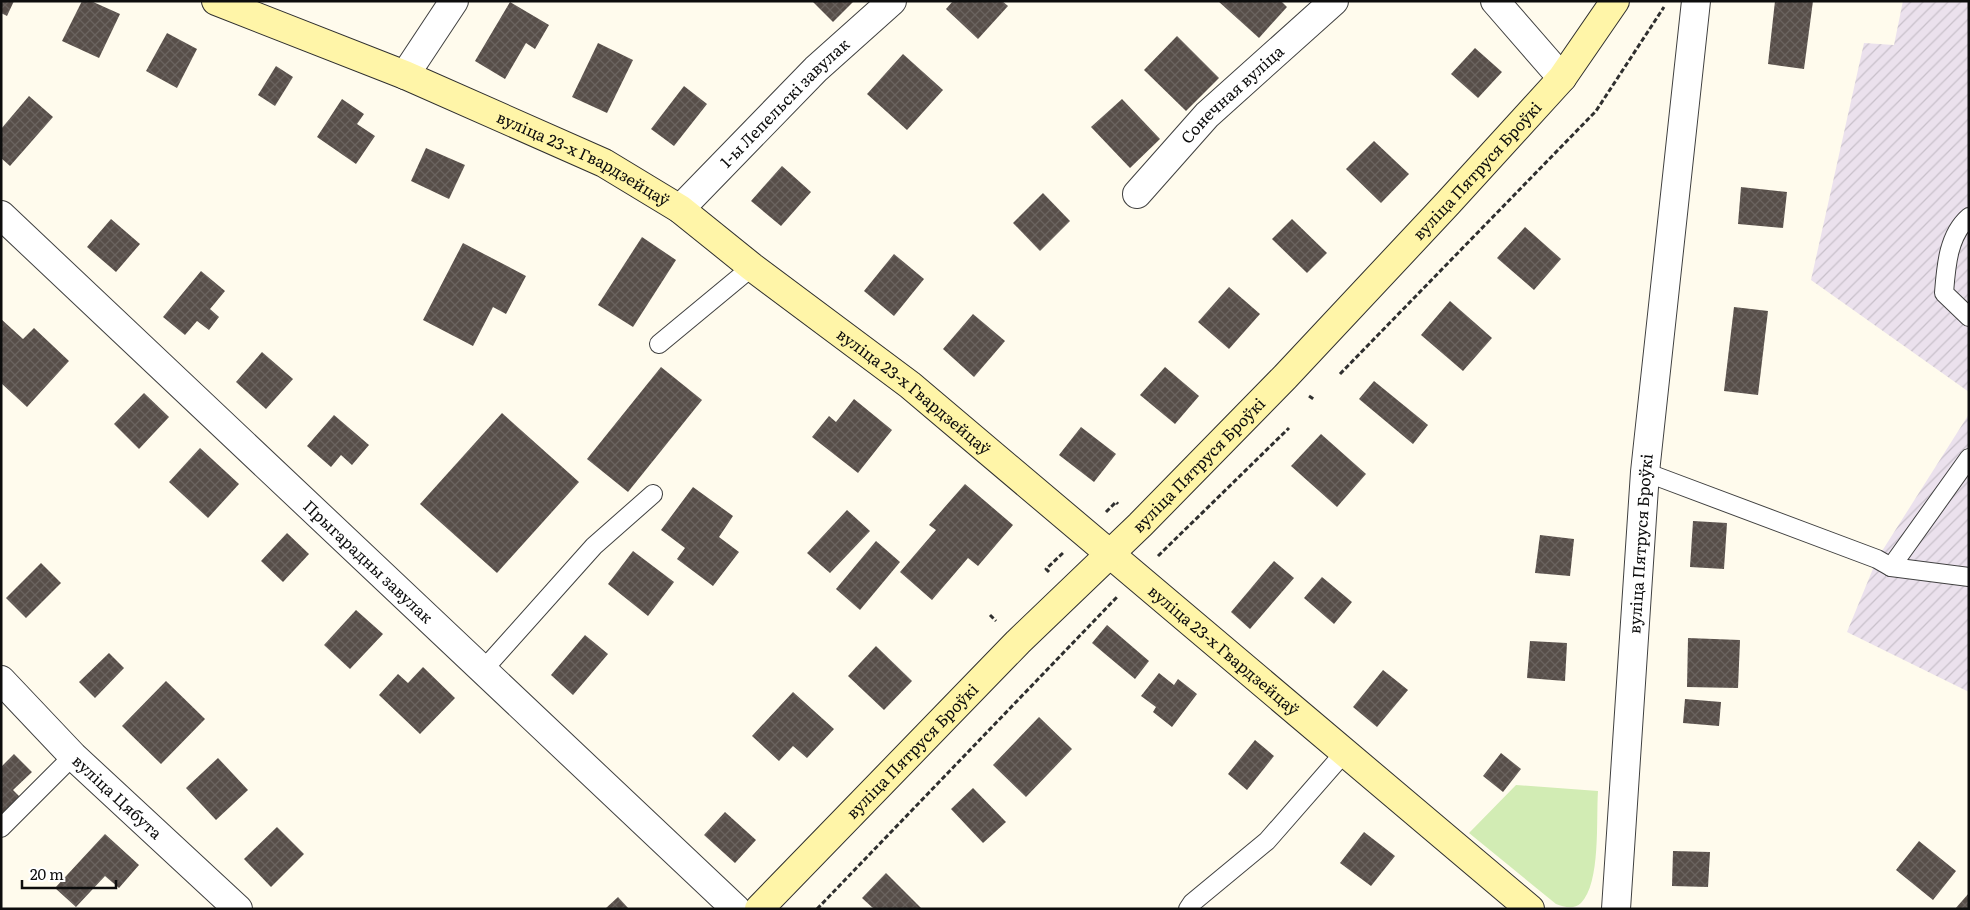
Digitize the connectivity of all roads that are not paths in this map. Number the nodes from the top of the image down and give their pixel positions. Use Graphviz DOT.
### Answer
graph roads {
  1 [pos="216,1"];
  2 [pos="454,1"];
  3 [pos="892,1"];
  4 [pos="1334,1"];
  5 [pos="1495,1"];
  6 [pos="1615,1"];
  7 [pos="1696,1"];
  8 [pos="406,75"];
  9 [pos="1562,78"];
  10 [pos="1137,194"];
  11 [pos="680,209"];
  12 [pos="1,214"];
  13 [pos="1969,217"];
  14 [pos="752,267"];
  15 [pos="1969,317"];
  16 [pos="659,344"];
  17 [pos="1969,458"];
  18 [pos="1645,472"];
  19 [pos="653,494"];
  20 [pos="1109,554"];
  21 [pos="1891,568"];
  22 [pos="1969,577"];
  23 [pos="484,669"];
  24 [pos="1,680"];
  25 [pos="1344,754"];
  26 [pos="73,756"];
  27 [pos="1,828"];
  28 [pos="238,909"];
  29 [pos="736,909"];
  30 [pos="759,909"];
  31 [pos="1188,909"];
  32 [pos="1530,909"];
  33 [pos="1616,909"];
  1 -- 8 [label="street, вуліца 23-х Гвардзейцаў"];
  2 -- 8 [label="street"];
  3 -- 11 [label="street, 1-ы Лепельскі завулак"];
  4 -- 10 [label="street, Сонечная вуліца"];
  5 -- 9 [label="street"];
  6 -- 9 [label="street, вуліца Пятруся Броўкі"];
  7 -- 18 [label="street, вуліца Пятруся Броўкі"];
  8 -- 11 [label="street, вуліца 23-х Гвардзейцаў"];
  9 -- 20 [label="street, вуліца Пятруся Броўкі"];
  11 -- 14 [label="street, вуліца 23-х Гвардзейцаў"];
  12 -- 23 [label="street, Прыгарадны завулак"];
  13 -- 15 [label="lane"];
  14 -- 16 [label="lane"];
  14 -- 20 [label="street, вуліца 23-х Гвардзейцаў"];
  17 -- 21 [label="lane"];
  18 -- 21 [label="lane"];
  18 -- 33 [label="street, вуліца Пятруся Броўкі"];
  19 -- 23 [label="lane"];
  20 -- 25 [label="street, вуліца 23-х Гвардзейцаў"];
  20 -- 30 [label="street, вуліца Пятруся Броўкі"];
  21 -- 22 [label="lane"];
  23 -- 29 [label="street, Прыгарадны завулак"];
  24 -- 26 [label="street, вуліца Цябута"];
  25 -- 31 [label="lane"];
  25 -- 32 [label="street, вуліца 23-х Гвардзейцаў"];
  26 -- 27 [label="lane"];
  26 -- 28 [label="street, вуліца Цябута"];
}
